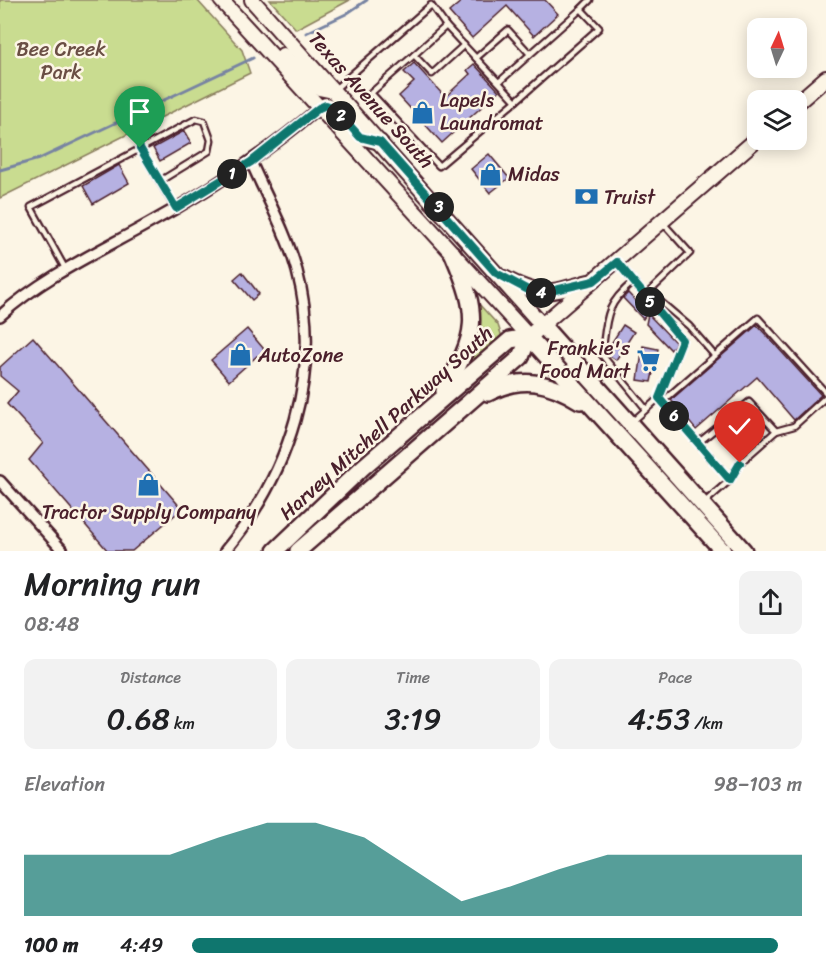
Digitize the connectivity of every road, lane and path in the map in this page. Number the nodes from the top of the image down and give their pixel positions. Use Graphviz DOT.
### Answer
graph roads {
  1 [pos="221,0"];
  2 [pos="252,0"];
  3 [pos="438,0"];
  4 [pos="590,0"];
  5 [pos="431,5"];
  6 [pos="580,9"];
  7 [pos="446,26"];
  8 [pos="464,45"];
  9 [pos="262,46"];
  10 [pos="530,54"];
  11 [pos="414,55"];
  12 [pos="476,58"];
  13 [pos="826,78"];
  14 [pos="499,82"];
  15 [pos="333,91"];
  16 [pos="807,94"];
  17 [pos="516,101"];
  18 [pos="319,108"];
  19 [pos="380,142"];
  20 [pos="140,148"];
  21 [pos="747,148"];
  22 [pos="251,162"];
  23 [pos="160,182"];
  24 [pos="176,208"];
  25 [pos="663,222"];
  26 [pos="453,254"];
  27 [pos="617,262"];
  28 [pos="66,270"];
  29 [pos="496,273"];
  30 [pos="594,281"];
  31 [pos="633,282"];
  32 [pos="645,296"];
  33 [pos="652,305"];
  34 [pos="0,316"];
  35 [pos="542,326"];
  36 [pos="530,337"];
  37 [pos="715,356"];
  38 [pos="826,395"];
  39 [pos="660,400"];
  40 [pos="438,402"];
  41 [pos="470,402"];
  42 [pos="646,409"];
  43 [pos="597,412"];
  44 [pos="630,424"];
  45 [pos="776,431"];
  46 [pos="698,443"];
  47 [pos="730,480"];
  48 [pos="0,481"];
  49 [pos="702,505"];
  50 [pos="63,551"];
  51 [pos="225,551"];
  52 [pos="274,551"];
  53 [pos="298,551"];
  54 [pos="723,551"];
  55 [pos="744,551"];
  1 -- 9 [label="main road"];
  2 -- 15 [label="main road, Texas Avenue South"];
  3 -- 5 [label="lane"];
  4 -- 6 [label="lane"];
  5 -- 7 [label="lane"];
  5 -- 15 [label="lane"];
  6 -- 10 [label="lane"];
  6 -- 17 [label="lane"];
  7 -- 8 [label="lane"];
  7 -- 11 [label="lane"];
  8 -- 11 [label="lane"];
  8 -- 12 [label="lane"];
  9 -- 15 [label="main road"];
  9 -- 18 [label="main road"];
  10 -- 12 [label="lane"];
  10 -- 14 [label="lane"];
  11 -- 17 [label="lane"];
  12 -- 14 [label="lane"];
  13 -- 16 [label="main road"];
  14 -- 17 [label="lane"];
  15 -- 19 [label="main road, Texas Avenue South"];
  18 -- 19 [label="main road"];
  18 -- 22 [label="street"];
  18 -- 26 [label="main road"];
  19 -- 29 [label="main road, Texas Avenue South"];
  20 -- 23 [label="lane"];
  20 -- 23 [label="lane"];
  20 -- 28 [label="lane"];
  21 -- 25 [label="main road, Harvey Mitchell Parkway South"];
  22 -- 24 [label="street"];
  22 -- 51 [label="street"];
  23 -- 24 [label="lane"];
  24 -- 28 [label="street"];
  25 -- 27 [label="main road, Harvey Mitchell Parkway South"];
  25 -- 32 [label="lane"];
  26 -- 36 [label="main road"];
  26 -- 40 [label="highway"];
  27 -- 30 [label="main road, Harvey Mitchell Parkway South"];
  27 -- 31 [label="lane"];
  28 -- 34 [label="street"];
  29 -- 30 [label="main road"];
  29 -- 35 [label="main road, Texas Avenue South"];
  30 -- 35 [label="main road, Harvey Mitchell Parkway South"];
  31 -- 32 [label="lane"];
  31 -- 42 [label="lane"];
  32 -- 33 [label="lane"];
  33 -- 37 [label="lane"];
  33 -- 39 [label="lane"];
  35 -- 36 [label="highway, Harvey Mitchell Parkway South"];
  35 -- 44 [label="highway, Texas Avenue South"];
  36 -- 40 [label="highway, Harvey Mitchell Parkway South"];
  36 -- 41 [label="highway, Harvey Mitchell Parkway South"];
  36 -- 43 [label="highway"];
  37 -- 38 [label="lane"];
  37 -- 39 [label="lane"];
  38 -- 45 [label="lane"];
  39 -- 42 [label="lane"];
  39 -- 46 [label="lane"];
  40 -- 52 [label="highway, Harvey Mitchell Parkway South"];
  41 -- 43 [label="highway"];
  41 -- 53 [label="highway, Harvey Mitchell Parkway South"];
  42 -- 44 [label="lane"];
  43 -- 54 [label="highway"];
  44 -- 49 [label="highway, Texas Avenue South"];
  45 -- 46 [label="lane"];
  45 -- 47 [label="lane"];
  46 -- 47 [label="lane"];
  47 -- 49 [label="lane"];
  48 -- 50 [label="street"];
  49 -- 55 [label="highway, Texas Avenue South"];
}
